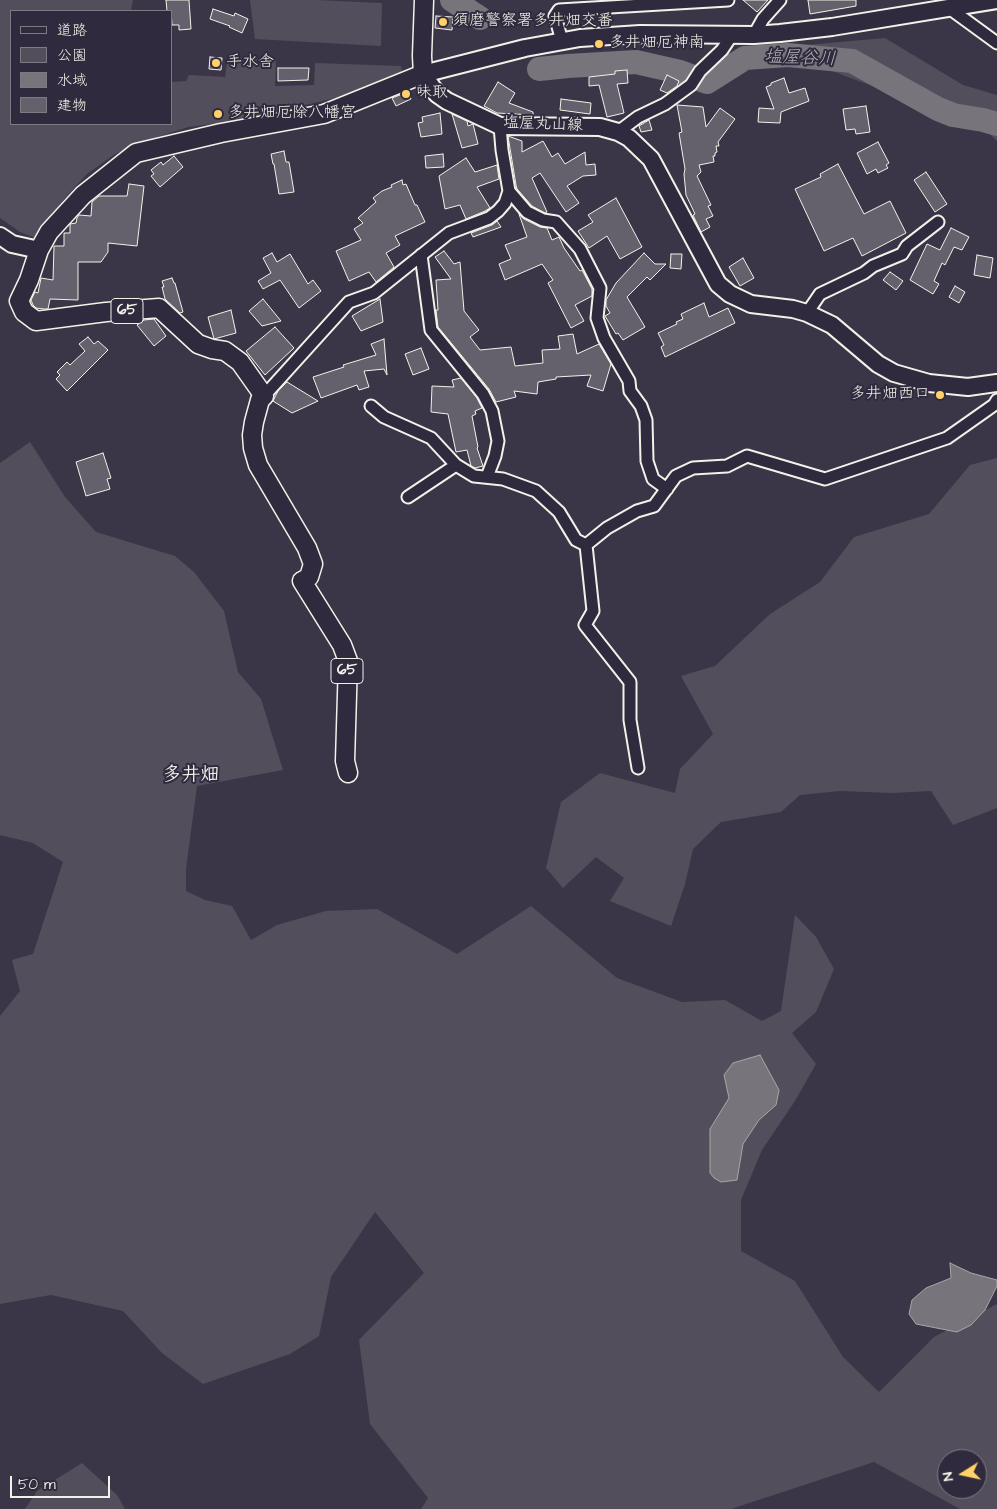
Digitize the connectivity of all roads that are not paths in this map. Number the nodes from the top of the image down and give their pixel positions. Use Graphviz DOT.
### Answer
graph roads {
  1 [pos="424,0"];
  2 [pos="728,0"];
  3 [pos="780,0"];
  4 [pos="997,0"];
  5 [pos="949,8"];
  6 [pos="732,35"];
  7 [pos="754,35"];
  8 [pos="562,41"];
  9 [pos="997,42"];
  10 [pos="423,74"];
  11 [pos="500,126"];
  12 [pos="618,132"];
  13 [pos="509,190"];
  14 [pos="938,222"];
  15 [pos="0,236"];
  16 [pos="39,250"];
  17 [pos="421,255"];
  18 [pos="807,313"];
  19 [pos="997,383"];
  20 [pos="264,396"];
  21 [pos="997,400"];
  22 [pos="371,406"];
  23 [pos="456,465"];
  24 [pos="487,477"];
  25 [pos="667,488"];
  26 [pos="408,497"];
  27 [pos="586,545"];
  28 [pos="638,768"];
  29 [pos="348,773"];
  1 -- 10 [label="main road"];
  2 -- 8 [label="street"];
  3 -- 7 [label="street"];
  4 -- 5 [label="street"];
  5 -- 7 [label="street"];
  5 -- 9 [label="street"];
  6 -- 7 [label="street"];
  6 -- 8 [label="street"];
  6 -- 12 [label="street"];
  8 -- 10 [label="street"];
  10 -- 11 [label="street, 塩屋丸山線"];
  10 -- 16 [label="main road, 65"];
  11 -- 12 [label="street, 塩屋丸山線"];
  11 -- 13 [label="street"];
  12 -- 18 [label="street, 塩屋丸山線"];
  13 -- 17 [label="street"];
  13 -- 25 [label="street"];
  14 -- 18 [label="street"];
  15 -- 16 [label="street"];
  16 -- 20 [label="main road, 65"];
  17 -- 20 [label="street"];
  17 -- 24 [label="street"];
  18 -- 19 [label="street, 塩屋丸山線"];
  20 -- 29 [label="main road, 65"];
  21 -- 25 [label="street"];
  22 -- 23 [label="street"];
  23 -- 24 [label="street"];
  23 -- 26 [label="street"];
  24 -- 27 [label="street"];
  25 -- 27 [label="street"];
  27 -- 28 [label="street"];
}
